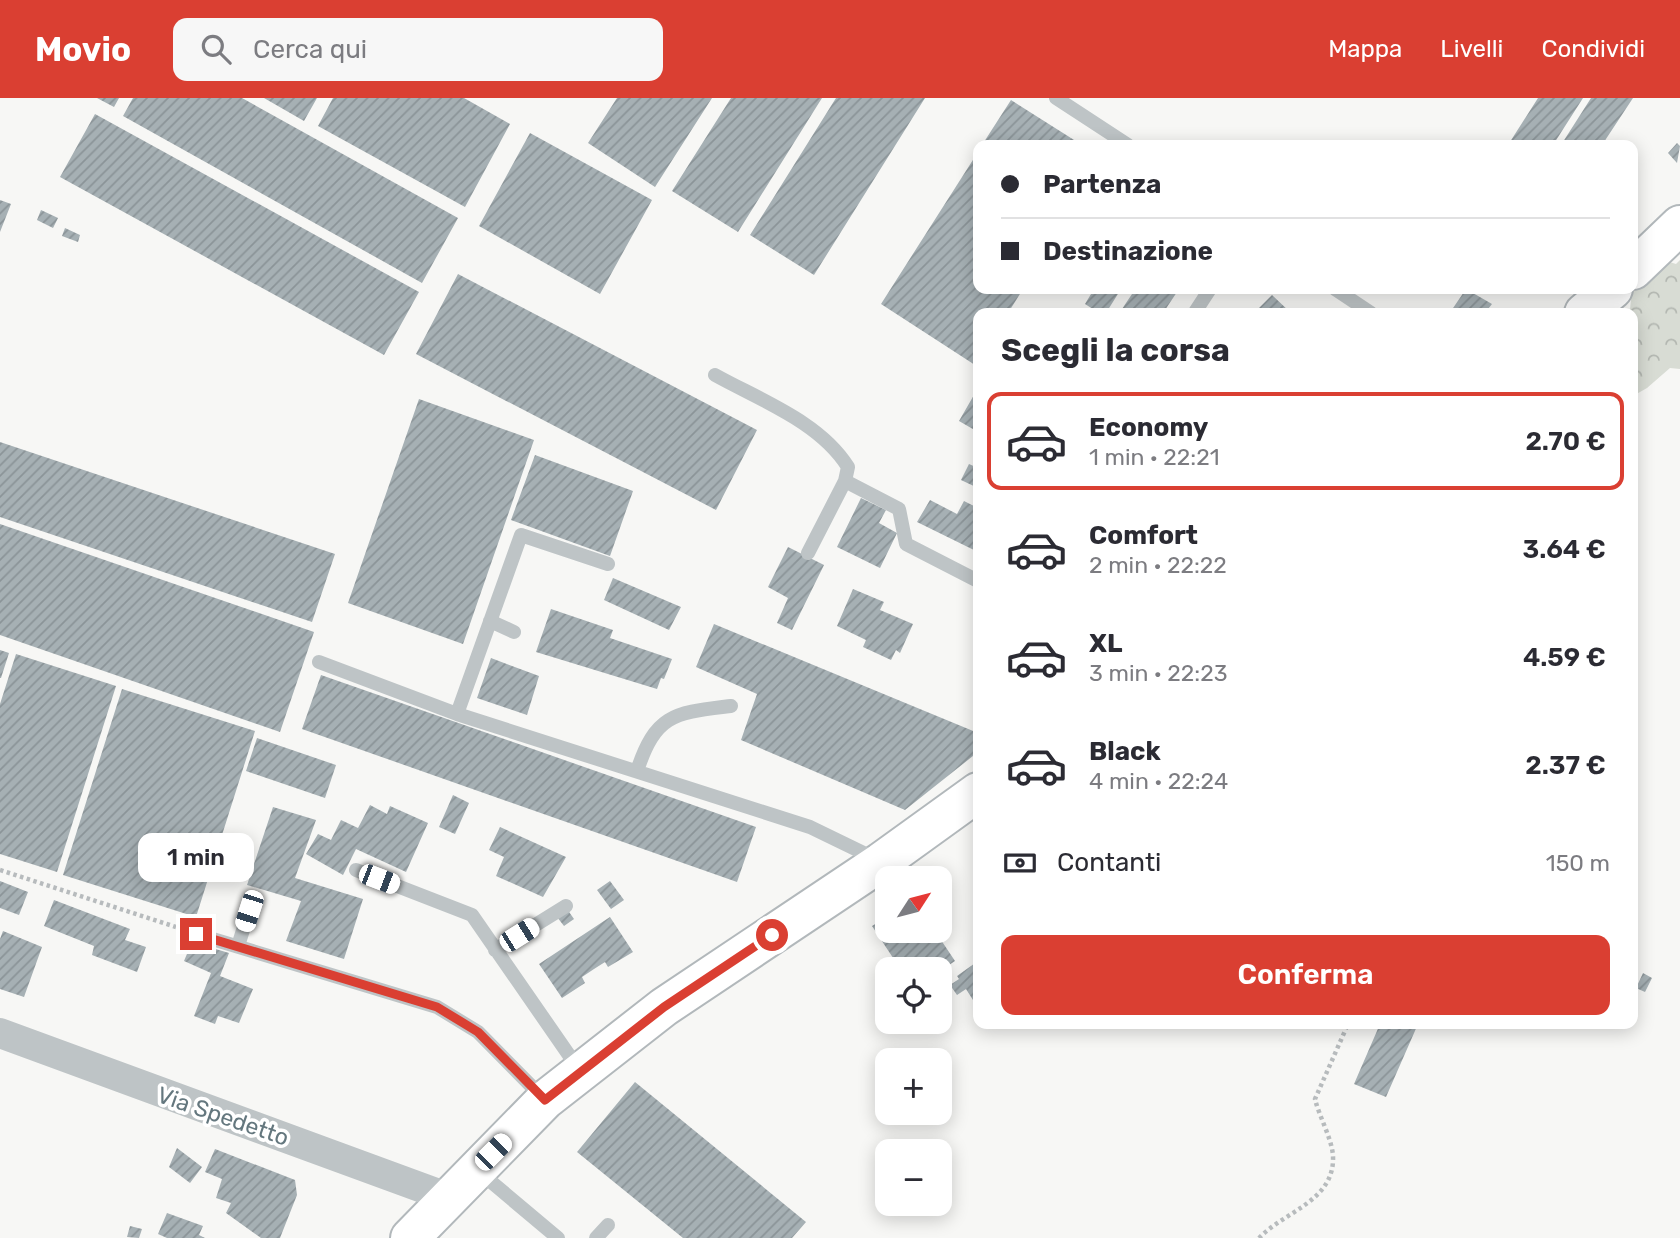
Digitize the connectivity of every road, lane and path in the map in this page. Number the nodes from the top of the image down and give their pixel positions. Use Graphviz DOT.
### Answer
graph roads {
  1 [pos="1056,98"];
  2 [pos="1120,140"];
  3 [pos="1680,225"];
  4 [pos="1638,265"];
  5 [pos="1342,294"];
  6 [pos="1607,294"];
  7 [pos="1364,308"];
  8 [pos="1590,308"];
  9 [pos="715,375"];
  10 [pos="845,481"];
  11 [pos="807,554"];
  12 [pos="608,564"];
  13 [pos="973,578"];
  14 [pos="490,621"];
  15 [pos="514,632"];
  16 [pos="319,662"];
  17 [pos="731,706"];
  18 [pos="457,714"];
  19 [pos="637,771"];
  20 [pos="973,796"];
  21 [pos="881,862"];
  22 [pos="0,870"];
  23 [pos="356,870"];
  24 [pos="566,906"];
  25 [pos="249,911"];
  26 [pos="196,934"];
  27 [pos="238,946"];
  28 [pos="495,950"];
  29 [pos="1346,1029"];
  30 [pos="0,1033"];
  31 [pos="581,1072"];
  32 [pos="545,1100"];
  33 [pos="475,1169"];
  34 [pos="447,1197"];
  35 [pos="608,1225"];
  36 [pos="410,1238"];
  37 [pos="558,1238"];
  38 [pos="596,1238"];
  39 [pos="1259,1238"];
  1 -- 2 [label="lane"];
  3 -- 4 [label="main road"];
  5 -- 7 [label="lane"];
  6 -- 8 [label="main road"];
  9 -- 10 [label="lane"];
  10 -- 11 [label="lane"];
  10 -- 13 [label="lane"];
  12 -- 14 [label="lane"];
  14 -- 15 [label="lane"];
  14 -- 18 [label="lane"];
  16 -- 18 [label="lane"];
  17 -- 19 [label="lane"];
  18 -- 19 [label="lane"];
  19 -- 21 [label="lane"];
  20 -- 21 [label="main road"];
  21 -- 31 [label="main road"];
  22 -- 26 [label="path"];
  23 -- 28 [label="lane"];
  24 -- 28 [label="lane"];
  25 -- 27 [label="lane"];
  26 -- 27 [label="lane"];
  27 -- 32 [label="lane"];
  28 -- 31 [label="lane"];
  29 -- 39 [label="path"];
  30 -- 34 [label="street, Via Spedetto"];
  31 -- 32 [label="main road"];
  32 -- 33 [label="main road"];
  33 -- 34 [label="main road"];
  33 -- 37 [label="lane"];
  34 -- 36 [label="main road"];
  35 -- 38 [label="lane"];
}
